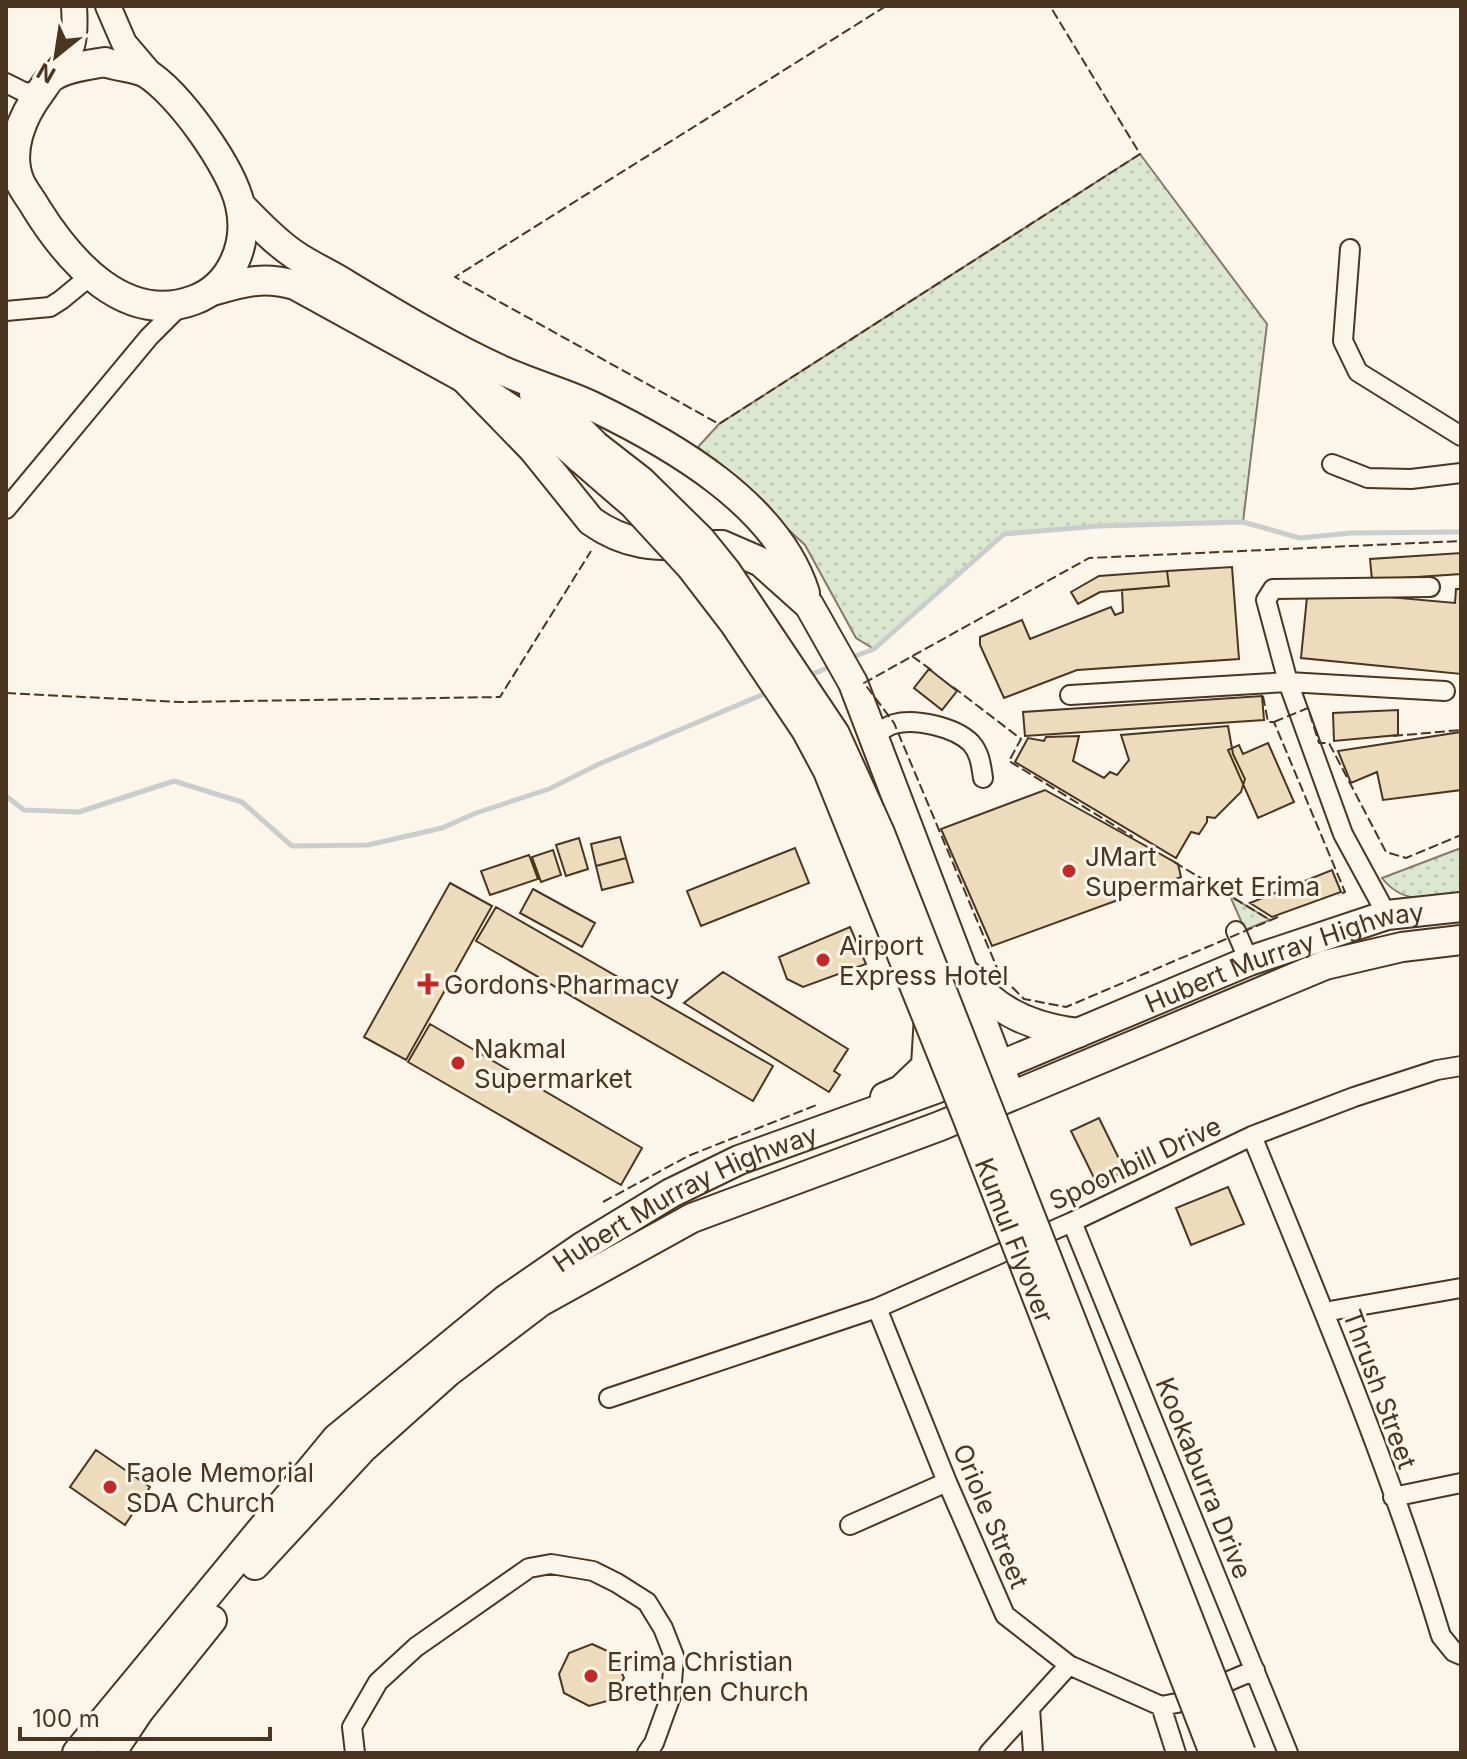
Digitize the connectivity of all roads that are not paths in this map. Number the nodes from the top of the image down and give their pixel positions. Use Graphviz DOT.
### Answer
graph roads {
  1 [pos="74,6"];
  2 [pos="108,6"];
  3 [pos="6,83"];
  4 [pos="46,84"];
  5 [pos="160,85"];
  6 [pos="241,206"];
  7 [pos="1350,249"];
  8 [pos="89,277"];
  9 [pos="212,291"];
  10 [pos="180,306"];
  11 [pos="6,311"];
  12 [pos="501,371"];
  13 [pos="464,378"];
  14 [pos="1461,436"];
  15 [pos="589,453"];
  16 [pos="1332,464"];
  17 [pos="1461,473"];
  18 [pos="6,509"];
  19 [pos="1430,587"];
  20 [pos="814,611"];
  21 [pos="1288,682"];
  22 [pos="1445,691"];
  23 [pos="1070,695"];
  24 [pos="872,736"];
  25 [pos="983,778"];
  26 [pos="1461,907"];
  27 [pos="1387,915"];
  28 [pos="1236,931"];
  29 [pos="1461,940"];
  30 [pos="953,949"];
  31 [pos="1249,961"];
  32 [pos="1078,1033"];
  33 [pos="999,1066"];
  34 [pos="1461,1066"];
  35 [pos="1011,1096"];
  36 [pos="1252,1136"];
  37 [pos="799,1141"];
  38 [pos="1072,1222"];
  39 [pos="1461,1288"];
  40 [pos="877,1308"];
  41 [pos="1324,1312"];
  42 [pos="609,1398"];
  43 [pos="947,1482"];
  44 [pos="1461,1483"];
  45 [pos="1393,1497"];
  46 [pos="850,1525"];
  47 [pos="1461,1655"];
  48 [pos="1069,1665"];
  49 [pos="1255,1670"];
  50 [pos="1161,1706"];
  51 [pos="1030,1708"];
  52 [pos="77,1753"];
  53 [pos="111,1753"];
  54 [pos="355,1753"];
  55 [pos="647,1753"];
  56 [pos="989,1753"];
  57 [pos="1033,1753"];
  58 [pos="1176,1753"];
  59 [pos="1214,1753"];
  60 [pos="1241,1753"];
  61 [pos="1288,1753"];
  1 -- 4 [label="main road"];
  2 -- 5 [label="main road"];
  3 -- 4 [label="street"];
  4 -- 5 [label="highway"];
  4 -- 8 [label="highway"];
  5 -- 6 [label="highway"];
  6 -- 9 [label="highway"];
  6 -- 12 [label="highway"];
  7 -- 14 [label="street"];
  8 -- 10 [label="highway"];
  8 -- 11 [label="street"];
  9 -- 10 [label="highway"];
  9 -- 13 [label="highway"];
  10 -- 18 [label="street"];
  12 -- 15 [label="highway"];
  12 -- 20 [label="highway"];
  13 -- 15 [label="highway"];
  13 -- 20 [label="highway"];
  15 -- 59 [label="highway, Kumul Flyover, bridge"];
  15 -- 60 [label="highway, Kumul Flyover, bridge"];
  16 -- 17 [label="street"];
  19 -- 21 [label="street"];
  20 -- 24 [label="highway"];
  21 -- 22 [label="street"];
  21 -- 23 [label="street"];
  21 -- 27 [label="street"];
  24 -- 25 [label="street"];
  24 -- 30 [label="highway"];
  24 -- 37 [label="highway"];
  26 -- 27 [label="highway, Hubert Murray Highway"];
  27 -- 31 [label="highway, Hubert Murray Highway"];
  28 -- 31 [label="street"];
  29 -- 35 [label="highway, Hubert Murray Highway"];
  30 -- 32 [label="highway"];
  30 -- 33 [label="highway"];
  31 -- 32 [label="highway, Hubert Murray Highway"];
  32 -- 33 [label="highway, Hubert Murray Highway"];
  33 -- 35 [label="highway"];
  33 -- 37 [label="highway, Hubert Murray Highway"];
  34 -- 36 [label="street, Spoonbill Drive"];
  35 -- 53 [label="highway, Hubert Murray Highway"];
  36 -- 38 [label="street, Spoonbill Drive"];
  36 -- 41 [label="street, Thrush Street"];
  37 -- 52 [label="highway, Hubert Murray Highway"];
  38 -- 40 [label="street, Spoonbill Drive"];
  38 -- 49 [label="street, Kookaburra Drive"];
  39 -- 41 [label="street"];
  40 -- 42 [label="street, Spoonbill Drive"];
  40 -- 43 [label="street, Oriole Street"];
  41 -- 45 [label="street, Thrush Street"];
  43 -- 46 [label="street"];
  43 -- 48 [label="street, Oriole Street"];
  44 -- 45 [label="street"];
  45 -- 47 [label="street, Thrush Street"];
  48 -- 50 [label="street, Oriole Street"];
  48 -- 51 [label="street"];
  49 -- 50 [label="street"];
  49 -- 61 [label="street, Kookaburra Drive"];
  50 -- 58 [label="street"];
  51 -- 56 [label="street"];
  51 -- 57 [label="street"];
  54 -- 55 [label="street"];
}
